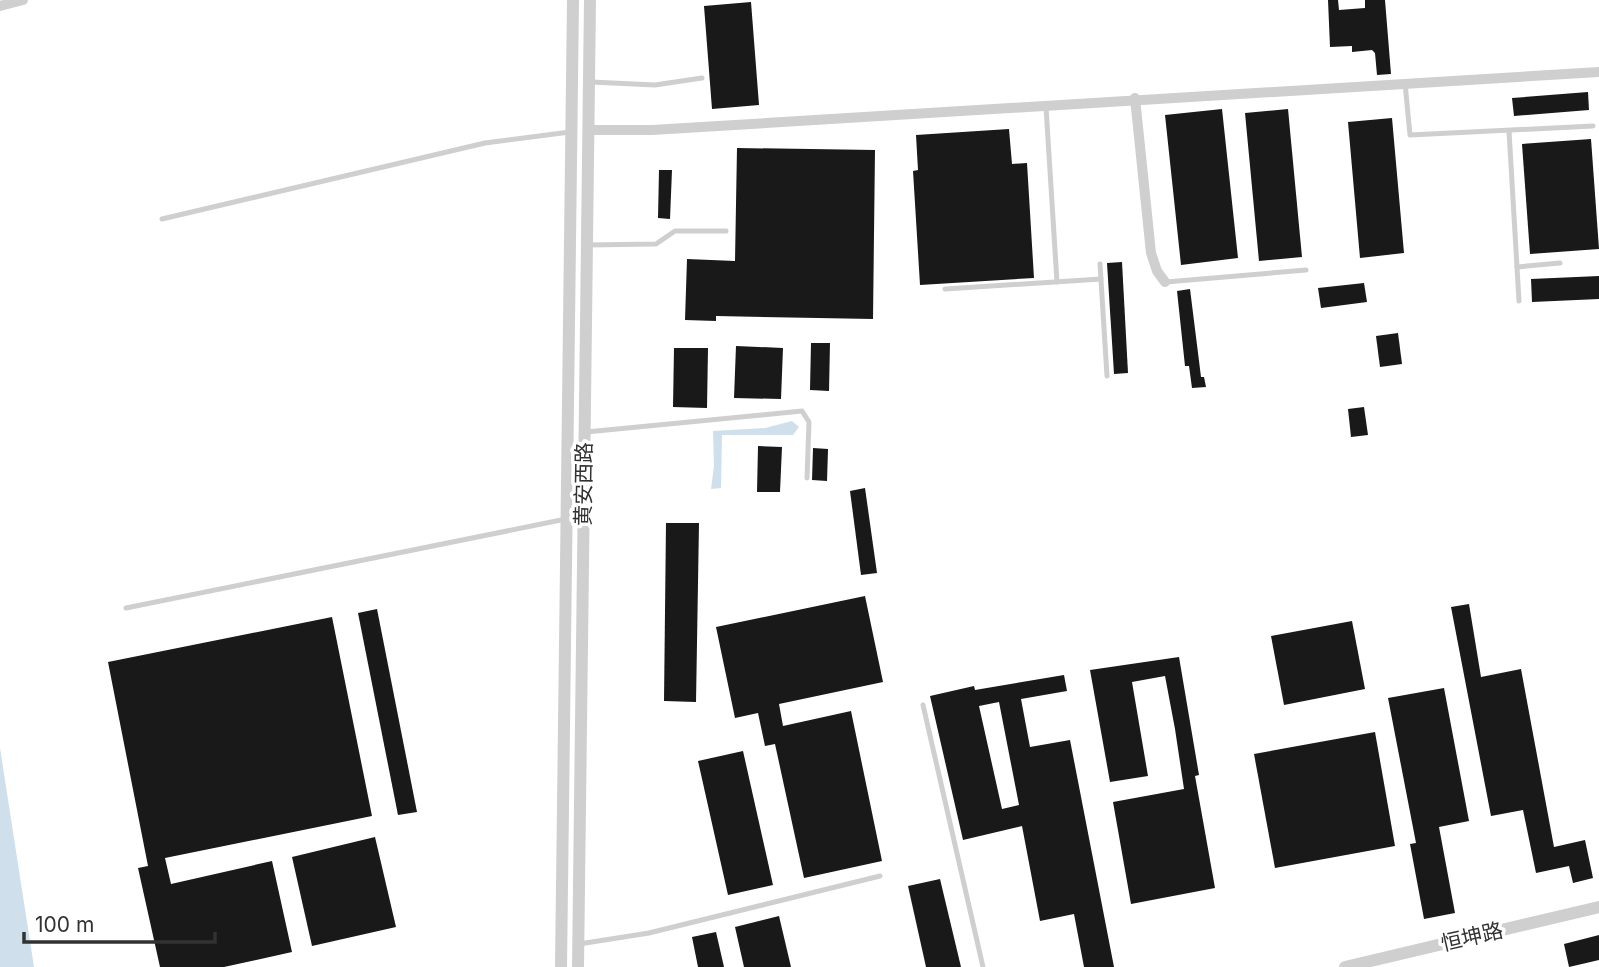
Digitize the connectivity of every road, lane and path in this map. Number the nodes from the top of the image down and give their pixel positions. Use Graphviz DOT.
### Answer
graph roads {
  1 [pos="23,0"];
  2 [pos="573,0"];
  3 [pos="590,0"];
  4 [pos="0,6"];
  5 [pos="1599,72"];
  6 [pos="702,78"];
  7 [pos="589,82"];
  8 [pos="1405,83"];
  9 [pos="1135,98"];
  10 [pos="1046,103"];
  11 [pos="1593,126"];
  12 [pos="588,130"];
  13 [pos="1509,131"];
  14 [pos="571,132"];
  15 [pos="162,219"];
  16 [pos="726,231"];
  17 [pos="587,245"];
  18 [pos="1560,263"];
  19 [pos="1100,264"];
  20 [pos="1517,267"];
  21 [pos="1306,270"];
  22 [pos="1101,279"];
  23 [pos="1056,282"];
  24 [pos="1165,282"];
  25 [pos="945,289"];
  26 [pos="1518,301"];
  27 [pos="1107,376"];
  28 [pos="584,432"];
  29 [pos="807,478"];
  30 [pos="566,519"];
  31 [pos="126,608"];
  32 [pos="923,705"];
  33 [pos="880,876"];
  34 [pos="1599,907"];
  35 [pos="578,944"];
  36 [pos="561,967"];
  37 [pos="578,967"];
  38 [pos="983,967"];
  39 [pos="1345,967"];
  1 -- 4 [label="street"];
  2 -- 14 [label="street, 黄安西路"];
  3 -- 7 [label="street, 黄安西路"];
  5 -- 8 [label="street"];
  6 -- 7 [label="lane"];
  7 -- 12 [label="street, 黄安西路"];
  8 -- 9 [label="street"];
  8 -- 13 [label="lane"];
  9 -- 10 [label="street"];
  9 -- 24 [label="street"];
  10 -- 12 [label="street"];
  10 -- 23 [label="lane"];
  11 -- 13 [label="lane"];
  12 -- 17 [label="street, 黄安西路"];
  13 -- 20 [label="lane"];
  14 -- 15 [label="lane"];
  14 -- 30 [label="street, 黄安西路"];
  16 -- 17 [label="lane"];
  17 -- 28 [label="street, 黄安西路"];
  18 -- 20 [label="lane"];
  19 -- 22 [label="lane"];
  20 -- 26 [label="lane"];
  21 -- 24 [label="lane"];
  22 -- 23 [label="lane"];
  22 -- 27 [label="lane"];
  23 -- 25 [label="lane"];
  28 -- 29 [label="lane"];
  28 -- 35 [label="street, 黄安西路"];
  30 -- 31 [label="lane"];
  30 -- 36 [label="street, 黄安西路"];
  32 -- 38 [label="lane"];
  33 -- 35 [label="lane"];
  34 -- 39 [label="street, 恒坤路"];
  35 -- 37 [label="street, 黄安西路"];
}
